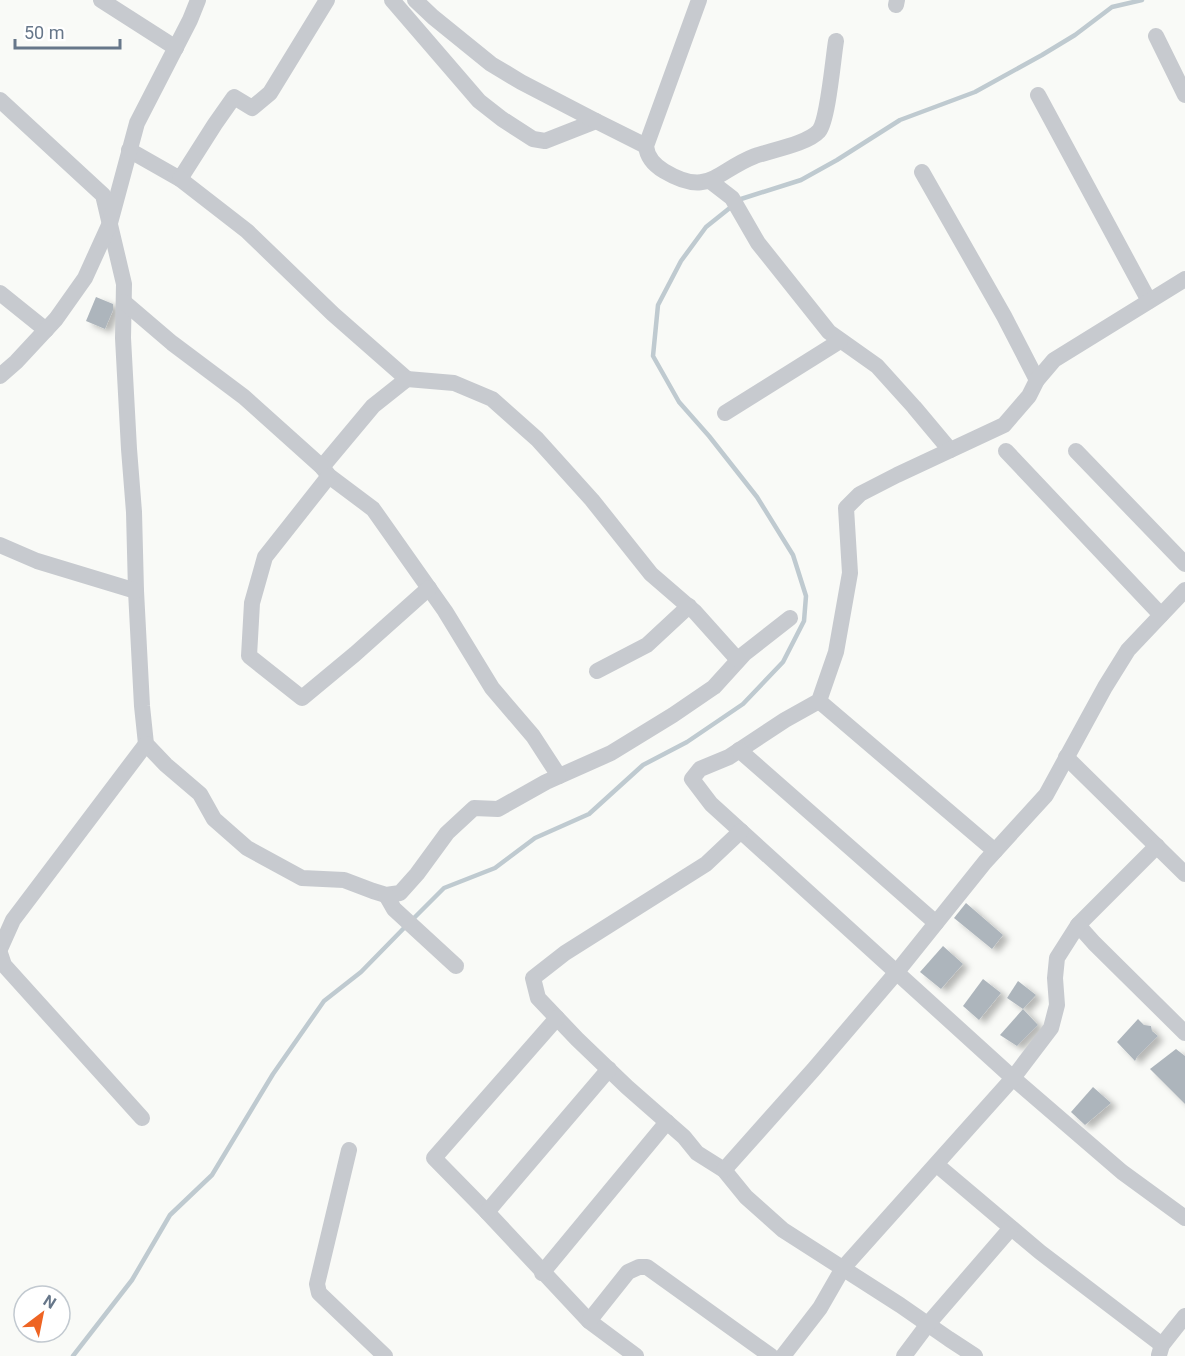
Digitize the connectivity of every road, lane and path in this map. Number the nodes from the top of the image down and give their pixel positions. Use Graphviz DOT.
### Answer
graph roads {
  1 [pos="101,0"];
  2 [pos="198,0"];
  3 [pos="327,0"];
  4 [pos="392,0"];
  5 [pos="415,0"];
  6 [pos="699,0"];
  7 [pos="1156,36"];
  8 [pos="836,41"];
  9 [pos="176,48"];
  10 [pos="1038,95"];
  11 [pos="1185,95"];
  12 [pos="0,100"];
  13 [pos="596,121"];
  14 [pos="646,146"];
  15 [pos="129,150"];
  16 [pos="922,172"];
  17 [pos="180,179"];
  18 [pos="710,181"];
  19 [pos="110,223"];
  20 [pos="1185,279"];
  21 [pos="0,293"];
  22 [pos="1149,301"];
  23 [pos="124,302"];
  24 [pos="46,330"];
  25 [pos="840,341"];
  26 [pos="0,376"];
  27 [pos="407,379"];
  28 [pos="1037,380"];
  29 [pos="725,413"];
  30 [pos="950,450"];
  31 [pos="1006,451"];
  32 [pos="1077,451"];
  33 [pos="325,471"];
  34 [pos="0,545"];
  35 [pos="1185,564"];
  36 [pos="429,588"];
  37 [pos="1185,590"];
  38 [pos="136,591"];
  39 [pos="689,606"];
  40 [pos="1161,615"];
  41 [pos="790,618"];
  42 [pos="738,660"];
  43 [pos="597,670"];
  44 [pos="819,700"];
  45 [pos="146,744"];
  46 [pos="739,750"];
  47 [pos="1066,758"];
  48 [pos="559,776"];
  49 [pos="741,831"];
  50 [pos="1157,846"];
  51 [pos="995,851"];
  52 [pos="1185,874"];
  53 [pos="386,895"];
  54 [pos="936,923"];
  55 [pos="1078,925"];
  56 [pos="0,949"];
  57 [pos="0,953"];
  58 [pos="456,966"];
  59 [pos="896,973"];
  60 [pos="557,1018"];
  61 [pos="1185,1034"];
  62 [pos="609,1069"];
  63 [pos="1013,1078"];
  64 [pos="142,1118"];
  65 [pos="667,1122"];
  66 [pos="349,1150"];
  67 [pos="937,1165"];
  68 [pos="724,1170"];
  69 [pos="487,1212"];
  70 [pos="1185,1218"];
  71 [pos="1011,1228"];
  72 [pos="843,1268"];
  73 [pos="542,1273"];
  74 [pos="1185,1316"];
  75 [pos="589,1321"];
  76 [pos="928,1324"];
  77 [pos="1160,1351"];
  78 [pos="385,1356"];
  79 [pos="636,1356"];
  80 [pos="771,1356"];
  81 [pos="783,1356"];
  82 [pos="904,1356"];
  83 [pos="975,1356"];
  1 -- 9 [label="street"];
  2 -- 9 [label="street"];
  3 -- 17 [label="street"];
  4 -- 13 [label="street"];
  5 -- 13 [label="street"];
  6 -- 14 [label="street"];
  7 -- 11 [label="street"];
  8 -- 18 [label="street"];
  9 -- 15 [label="street"];
  10 -- 22 [label="street"];
  12 -- 19 [label="street"];
  13 -- 14 [label="street"];
  14 -- 18 [label="street"];
  15 -- 17 [label="street"];
  15 -- 19 [label="street"];
  16 -- 28 [label="street"];
  17 -- 27 [label="street"];
  18 -- 25 [label="street"];
  19 -- 23 [label="street"];
  19 -- 24 [label="street"];
  20 -- 22 [label="street"];
  21 -- 24 [label="street"];
  22 -- 28 [label="street"];
  23 -- 33 [label="street"];
  23 -- 38 [label="street"];
  24 -- 26 [label="street"];
  25 -- 29 [label="street"];
  25 -- 30 [label="street"];
  27 -- 33 [label="street"];
  27 -- 39 [label="street"];
  28 -- 30 [label="street"];
  30 -- 44 [label="street"];
  31 -- 40 [label="street"];
  32 -- 35 [label="street"];
  33 -- 36 [label="street"];
  33 -- 36 [label="street"];
  34 -- 38 [label="street"];
  36 -- 48 [label="street"];
  37 -- 40 [label="street"];
  38 -- 45 [label="street"];
  39 -- 42 [label="street"];
  39 -- 43 [label="street"];
  40 -- 47 [label="street"];
  41 -- 42 [label="street"];
  42 -- 48 [label="street"];
  44 -- 46 [label="street"];
  44 -- 51 [label="street"];
  45 -- 53 [label="street"];
  45 -- 56 [label="street"];
  46 -- 49 [label="street"];
  46 -- 54 [label="street"];
  47 -- 50 [label="street"];
  47 -- 51 [label="street"];
  48 -- 53 [label="street"];
  49 -- 59 [label="street"];
  49 -- 60 [label="street"];
  50 -- 52 [label="street"];
  50 -- 55 [label="street"];
  51 -- 54 [label="street"];
  53 -- 58 [label="street"];
  54 -- 59 [label="street"];
  55 -- 61 [label="street"];
  55 -- 63 [label="street"];
  57 -- 64 [label="street"];
  59 -- 63 [label="street"];
  59 -- 68 [label="street"];
  60 -- 62 [label="street"];
  60 -- 69 [label="street"];
  62 -- 65 [label="street"];
  62 -- 69 [label="street"];
  63 -- 67 [label="street"];
  63 -- 70 [label="street"];
  65 -- 68 [label="street"];
  65 -- 73 [label="street"];
  66 -- 78 [label="street"];
  67 -- 71 [label="street"];
  67 -- 72 [label="street"];
  68 -- 72 [label="street"];
  69 -- 73 [label="street"];
  71 -- 76 [label="street"];
  71 -- 77 [label="street"];
  72 -- 76 [label="street"];
  72 -- 81 [label="street"];
  73 -- 75 [label="street"];
  74 -- 77 [label="street"];
  75 -- 79 [label="street"];
  75 -- 80 [label="street"];
  76 -- 82 [label="street"];
  76 -- 83 [label="street"];
}
